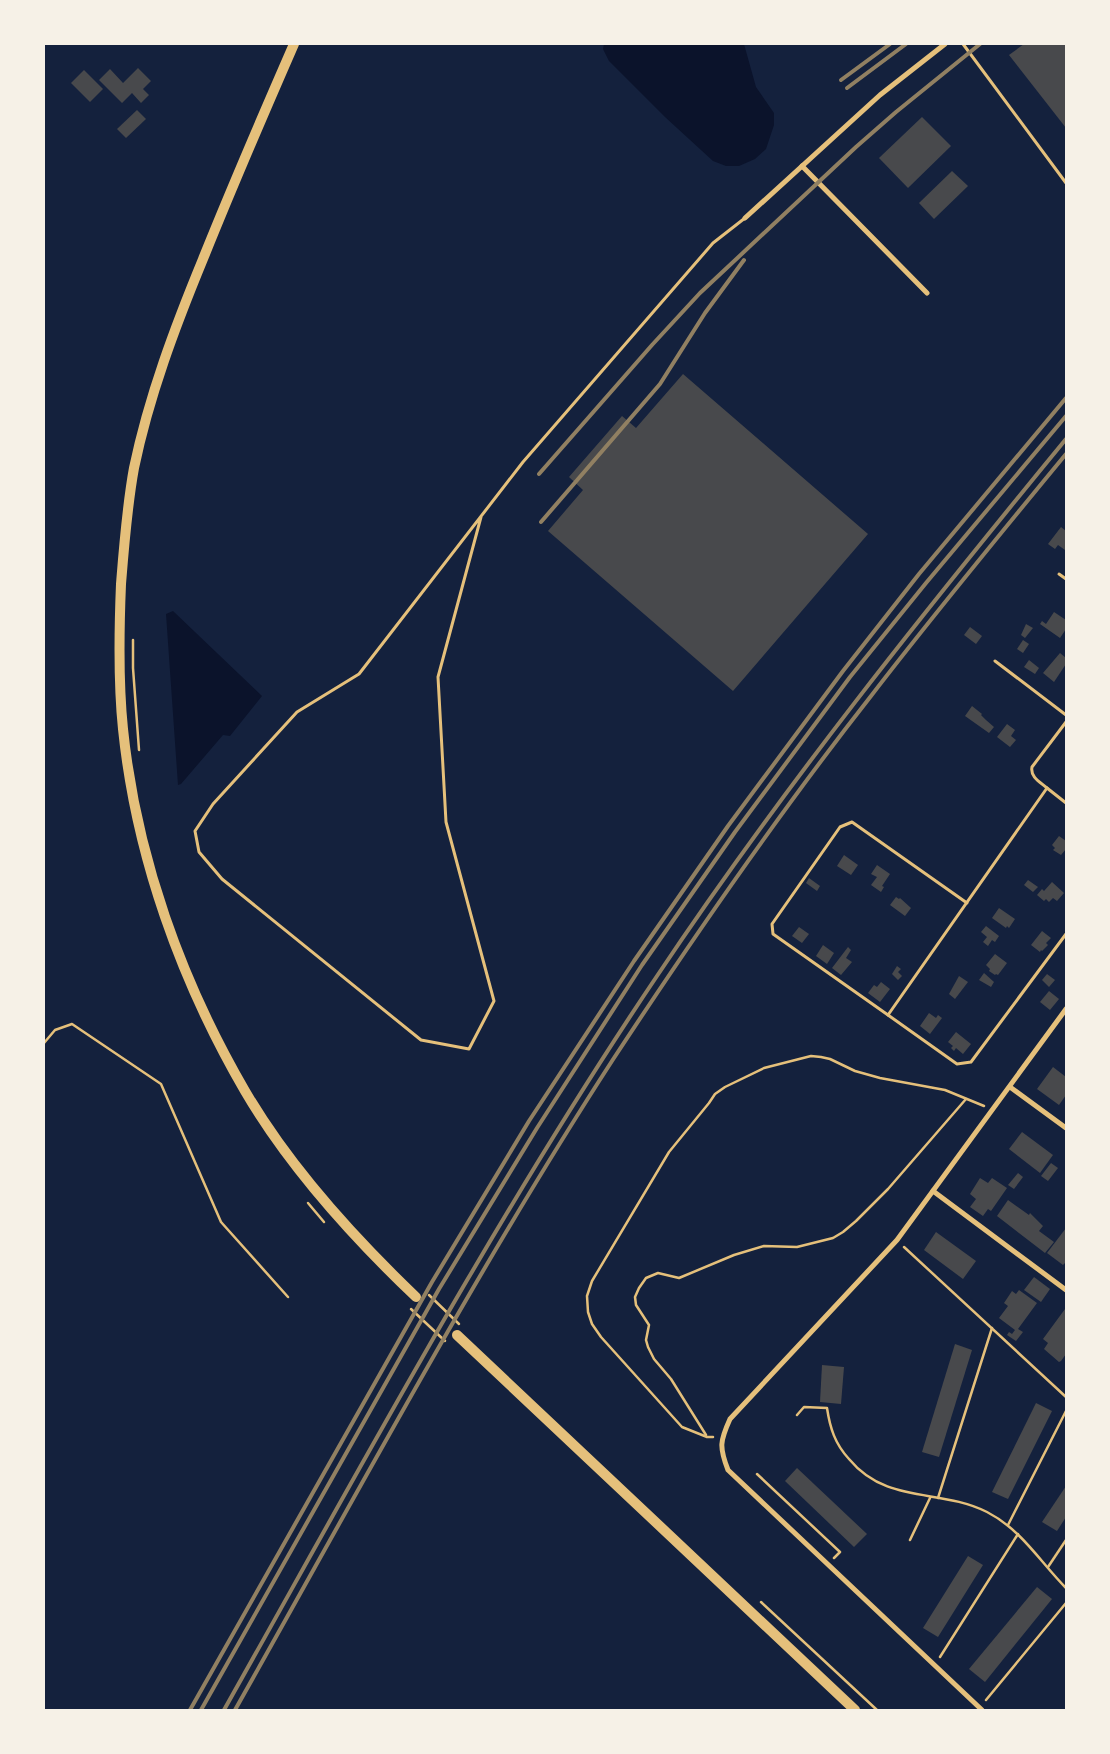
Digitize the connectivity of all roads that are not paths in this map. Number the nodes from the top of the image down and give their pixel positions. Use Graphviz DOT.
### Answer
graph roads {
  1 [pos="294,44"];
  2 [pos="945,44"];
  3 [pos="963,44"];
  4 [pos="802,166"];
  5 [pos="1066,183"];
  6 [pos="745,218"];
  7 [pos="927,293"];
  8 [pos="481,517"];
  9 [pos="1059,574"];
  10 [pos="1066,579"];
  11 [pos="995,661"];
  12 [pos="1066,715"];
  13 [pos="1066,722"];
  14 [pos="1047,788"];
  15 [pos="1066,803"];
  16 [pos="967,903"];
  17 [pos="1066,934"];
  18 [pos="1066,1009"];
  19 [pos="888,1015"];
  20 [pos="1010,1086"];
  21 [pos="1066,1128"];
  22 [pos="933,1192"];
  23 [pos="1066,1290"];
  24 [pos="419,1293"];
  25 [pos="461,1333"];
  26 [pos="981,1709"];
  27 [pos="855,1710"];
  1 -- 24 [label="main road"];
  2 -- 4 [label="street"];
  3 -- 5 [label="lane"];
  4 -- 6 [label="street"];
  4 -- 7 [label="street"];
  6 -- 8 [label="lane"];
  8 -- 8 [label="lane"];
  9 -- 10 [label="lane"];
  11 -- 12 [label="lane"];
  13 -- 14 [label="lane"];
  14 -- 15 [label="lane"];
  14 -- 16 [label="lane"];
  16 -- 19 [label="lane"];
  16 -- 19 [label="lane"];
  17 -- 19 [label="lane"];
  18 -- 20 [label="street"];
  20 -- 21 [label="street"];
  20 -- 22 [label="street"];
  22 -- 23 [label="street"];
  22 -- 26 [label="street"];
  25 -- 27 [label="main road"];
}
